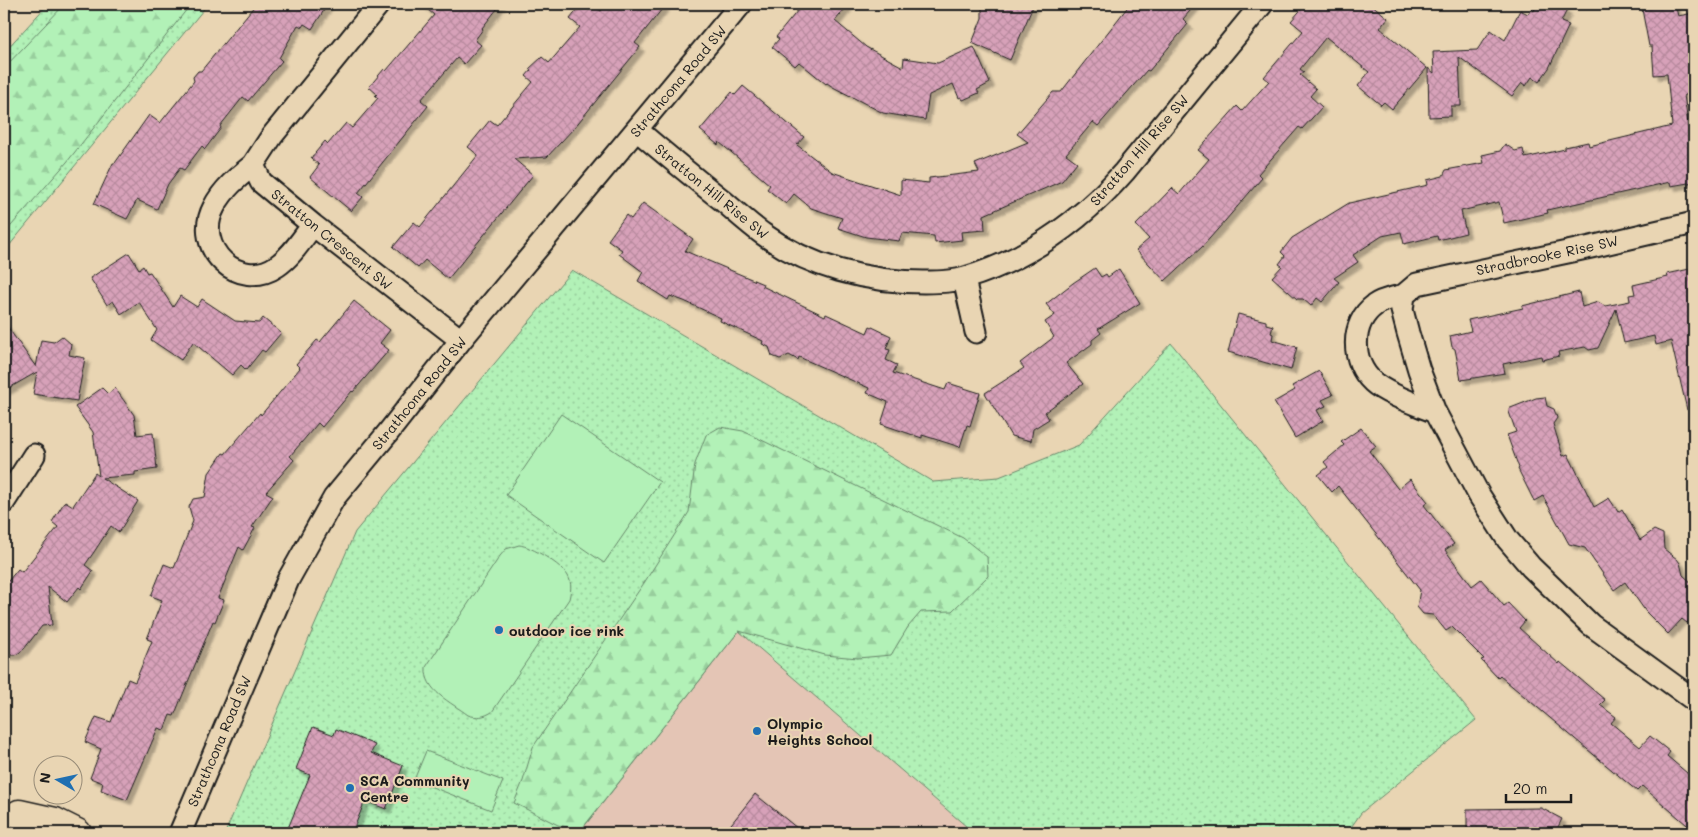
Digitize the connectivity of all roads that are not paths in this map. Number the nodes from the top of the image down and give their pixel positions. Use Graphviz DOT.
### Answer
graph roads {
  1 [pos="379,4"];
  2 [pos="741,4"];
  3 [pos="1262,4"];
  4 [pos="637,130"];
  5 [pos="253,165"];
  6 [pos="1694,222"];
  7 [pos="312,225"];
  8 [pos="964,279"];
  9 [pos="1404,295"];
  10 [pos="976,332"];
  11 [pos="461,340"];
  12 [pos="1435,412"];
  13 [pos="34,455"];
  14 [pos="4,502"];
  15 [pos="1694,700"];
  16 [pos="20,816"];
  17 [pos="77,833"];
  18 [pos="180,833"];
  1 -- 5 [label="street"];
  2 -- 4 [label="street, Strathcona Road SW"];
  3 -- 8 [label="street, Stratton Hill Rise SW"];
  4 -- 8 [label="street, Stratton Hill Rise SW"];
  4 -- 11 [label="street, Strathcona Road SW"];
  5 -- 7 [label="street, Stratton Crescent SW"];
  5 -- 7 [label="street"];
  6 -- 9 [label="street, Stradbrooke Rise SW"];
  7 -- 11 [label="street, Stratton Crescent SW"];
  8 -- 10 [label="street"];
  9 -- 12 [label="street"];
  9 -- 12 [label="street, Stradbrooke Rise SW"];
  11 -- 18 [label="street, Strathcona Road SW"];
  12 -- 15 [label="street"];
  13 -- 14 [label="street"];
  16 -- 17 [label="street"];
}
